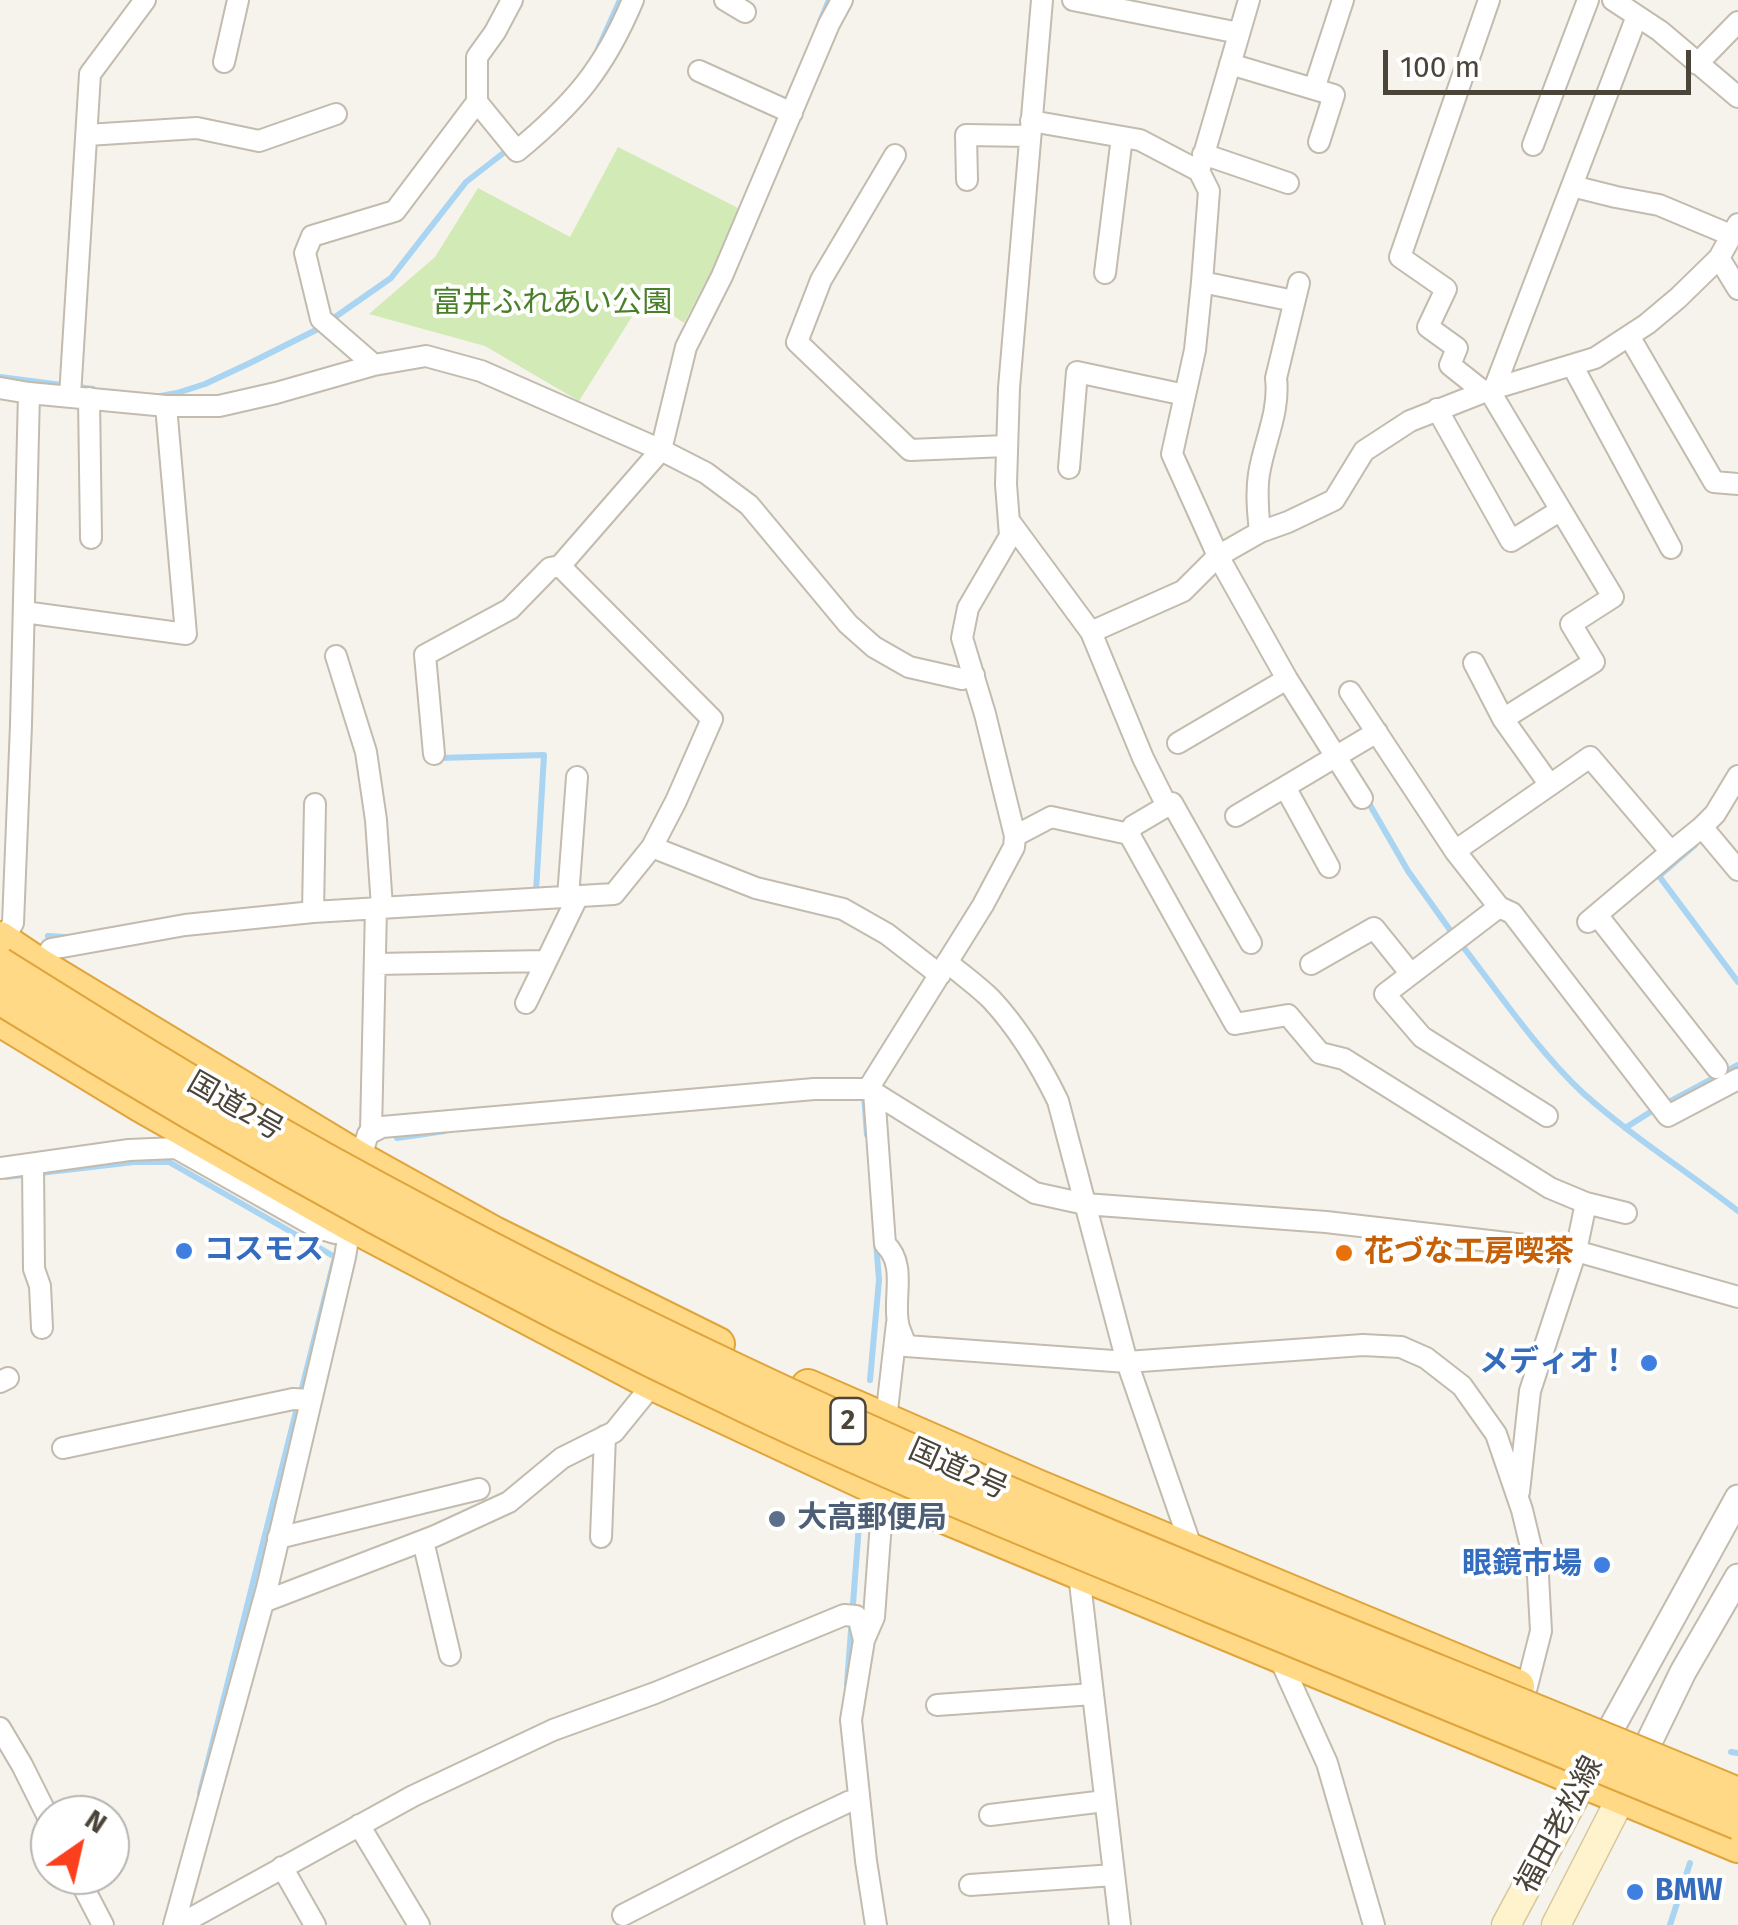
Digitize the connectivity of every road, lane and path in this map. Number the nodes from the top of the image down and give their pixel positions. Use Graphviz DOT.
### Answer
graph roads {
  1 [pos="144,0"];
  2 [pos="238,0"];
  3 [pos="512,0"];
  4 [pos="633,0"];
  5 [pos="724,0"];
  6 [pos="842,0"];
  7 [pos="1042,0"];
  8 [pos="1073,0"];
  9 [pos="1248,0"];
  10 [pos="1342,0"];
  11 [pos="1489,0"];
  12 [pos="1588,0"];
  13 [pos="1614,0"];
  14 [pos="745,12"];
  15 [pos="1636,16"];
  16 [pos="1738,22"];
  17 [pos="1239,32"];
  18 [pos="224,62"];
  19 [pos="1230,64"];
  20 [pos="1697,64"];
  21 [pos="699,72"];
  22 [pos="1314,89"];
  23 [pos="1738,96"];
  24 [pos="477,102"];
  25 [pos="785,110"];
  26 [pos="336,114"];
  27 [pos="1024,132"];
  28 [pos="88,136"];
  29 [pos="1122,137"];
  30 [pos="1319,142"];
  31 [pos="1533,144"];
  32 [pos="895,155"];
  33 [pos="1201,162"];
  34 [pos="967,180"];
  35 [pos="1288,183"];
  36 [pos="1572,186"];
  37 [pos="1735,230"];
  38 [pos="1719,258"];
  39 [pos="1105,272"];
  40 [pos="1202,282"];
  41 [pos="1738,288"];
  42 [pos="1629,336"];
  43 [pos="374,365"];
  44 [pos="1572,365"];
  45 [pos="0,388"];
  46 [pos="76,390"];
  47 [pos="1489,390"];
  48 [pos="29,393"];
  49 [pos="1185,395"];
  50 [pos="166,406"];
  51 [pos="1437,410"];
  52 [pos="1000,446"];
  53 [pos="655,447"];
  54 [pos="1069,468"];
  55 [pos="1738,484"];
  56 [pos="1560,510"];
  57 [pos="1010,522"];
  58 [pos="1260,532"];
  59 [pos="91,538"];
  60 [pos="1671,548"];
  61 [pos="1218,556"];
  62 [pos="560,566"];
  63 [pos="24,612"];
  64 [pos="1091,632"];
  65 [pos="336,656"];
  66 [pos="1474,663"];
  67 [pos="969,677"];
  68 [pos="1286,680"];
  69 [pos="1350,692"];
  70 [pos="1503,719"];
  71 [pos="1376,732"];
  72 [pos="1178,743"];
  73 [pos="434,754"];
  74 [pos="1337,756"];
  75 [pos="1738,776"];
  76 [pos="577,777"];
  77 [pos="1550,785"];
  78 [pos="1285,787"];
  79 [pos="1362,798"];
  80 [pos="315,804"];
  81 [pos="1165,807"];
  82 [pos="1236,816"];
  83 [pos="1702,827"];
  84 [pos="1128,834"];
  85 [pos="1015,836"];
  86 [pos="652,847"];
  87 [pos="1455,851"];
  88 [pos="1671,852"];
  89 [pos="1329,867"];
  90 [pos="1738,870"];
  91 [pos="573,896"];
  92 [pos="379,907"];
  93 [pos="1498,907"];
  94 [pos="312,912"];
  95 [pos="1251,942"];
  96 [pos="1,948"];
  97 [pos="546,961"];
  98 [pos="375,964"];
  99 [pos="1311,964"];
  100 [pos="40,965"];
  101 [pos="943,968"];
  102 [pos="1411,974"];
  103 [pos="0,998"];
  104 [pos="526,1002"];
  105 [pos="0,1020"];
  106 [pos="1717,1068"];
  107 [pos="1738,1080"];
  108 [pos="871,1091"];
  109 [pos="1547,1116"];
  110 [pos="136,1128"];
  111 [pos="365,1145"];
  112 [pos="0,1168"];
  113 [pos="33,1172"];
  114 [pos="1586,1203"];
  115 [pos="1084,1204"];
  116 [pos="1626,1212"];
  117 [pos="351,1224"];
  118 [pos="1576,1252"];
  119 [pos="1738,1298"];
  120 [pos="898,1322"];
  121 [pos="42,1328"];
  122 [pos="1127,1362"];
  123 [pos="653,1384"];
  124 [pos="302,1399"];
  125 [pos="886,1421"];
  126 [pos="606,1436"];
  127 [pos="63,1448"];
  128 [pos="478,1489"];
  129 [pos="884,1492"];
  130 [pos="1518,1498"];
  131 [pos="1738,1498"];
  132 [pos="601,1537"];
  133 [pos="278,1538"];
  134 [pos="423,1540"];
  135 [pos="1193,1552"];
  136 [pos="1079,1574"];
  137 [pos="1738,1577"];
  138 [pos="263,1602"];
  139 [pos="1234,1638"];
  140 [pos="864,1640"];
  141 [pos="450,1655"];
  142 [pos="1279,1657"];
  143 [pos="1526,1690"];
  144 [pos="1093,1694"];
  145 [pos="938,1705"];
  146 [pos="1612,1727"];
  147 [pos="0,1728"];
  148 [pos="1649,1743"];
  149 [pos="1735,1780"];
  150 [pos="1584,1781"];
  151 [pos="37,1795"];
  152 [pos="1622,1796"];
  153 [pos="855,1800"];
  154 [pos="1105,1801"];
  155 [pos="990,1815"];
  156 [pos="1738,1824"];
  157 [pos="359,1825"];
  158 [pos="1738,1846"];
  159 [pos="282,1867"];
  160 [pos="1114,1875"];
  161 [pos="970,1884"];
  162 [pos="88,1895"];
  163 [pos="622,1915"];
  164 [pos="181,1923"];
  165 [pos="102,1925"];
  166 [pos="314,1925"];
  167 [pos="420,1925"];
  168 [pos="876,1925"];
  169 [pos="1120,1925"];
  170 [pos="1374,1925"];
  171 [pos="1506,1925"];
  172 [pos="1556,1925"];
  1 -- 28 [label="street"];
  2 -- 18 [label="street"];
  3 -- 24 [label="street"];
  4 -- 24 [label="street"];
  5 -- 14 [label="street"];
  6 -- 25 [label="street"];
  7 -- 27 [label="street"];
  8 -- 17 [label="street"];
  9 -- 17 [label="street"];
  10 -- 22 [label="street"];
  11 -- 47 [label="street"];
  12 -- 31 [label="street"];
  13 -- 15 [label="street"];
  15 -- 20 [label="street"];
  15 -- 36 [label="street"];
  16 -- 20 [label="street"];
  17 -- 19 [label="street"];
  19 -- 22 [label="street"];
  19 -- 33 [label="street"];
  20 -- 23 [label="street"];
  21 -- 25 [label="street"];
  22 -- 30 [label="street"];
  24 -- 43 [label="street"];
  25 -- 53 [label="street"];
  26 -- 28 [label="street"];
  27 -- 29 [label="street"];
  27 -- 34 [label="street"];
  27 -- 52 [label="street"];
  28 -- 46 [label="street"];
  29 -- 33 [label="street"];
  29 -- 39 [label="street"];
  32 -- 52 [label="street"];
  33 -- 35 [label="street"];
  33 -- 40 [label="street"];
  36 -- 37 [label="street"];
  36 -- 47 [label="street"];
  37 -- 38 [label="street"];
  38 -- 41 [label="street"];
  38 -- 42 [label="street"];
  40 -- 49 [label="street"];
  40 -- 58 [label="street"];
  42 -- 44 [label="street"];
  42 -- 55 [label="street"];
  43 -- 50 [label="street"];
  43 -- 53 [label="street"];
  44 -- 47 [label="street"];
  44 -- 60 [label="street"];
  45 -- 48 [label="street"];
  46 -- 48 [label="street"];
  46 -- 50 [label="street"];
  46 -- 59 [label="street"];
  47 -- 51 [label="street"];
  47 -- 56 [label="street"];
  48 -- 63 [label="street"];
  49 -- 54 [label="street"];
  49 -- 61 [label="street"];
  50 -- 63 [label="street"];
  51 -- 56 [label="street"];
  51 -- 58 [label="street"];
  52 -- 57 [label="street"];
  53 -- 62 [label="street"];
  53 -- 67 [label="street"];
  56 -- 70 [label="street"];
  57 -- 64 [label="street"];
  57 -- 67 [label="street"];
  58 -- 61 [label="street"];
  61 -- 64 [label="street"];
  61 -- 68 [label="street"];
  62 -- 73 [label="street"];
  62 -- 86 [label="street"];
  63 -- 96 [label="street"];
  64 -- 81 [label="street"];
  65 -- 92 [label="street"];
  66 -- 70 [label="street"];
  67 -- 85 [label="street"];
  68 -- 72 [label="street"];
  68 -- 74 [label="street"];
  69 -- 71 [label="street"];
  70 -- 77 [label="street"];
  71 -- 74 [label="street"];
  71 -- 87 [label="street"];
  74 -- 78 [label="street"];
  74 -- 79 [label="street"];
  75 -- 83 [label="street"];
  76 -- 91 [label="street"];
  77 -- 87 [label="street"];
  77 -- 88 [label="street"];
  78 -- 82 [label="street"];
  78 -- 89 [label="street"];
  80 -- 94 [label="street"];
  81 -- 84 [label="street"];
  81 -- 95 [label="street"];
  83 -- 88 [label="street"];
  83 -- 90 [label="street"];
  84 -- 85 [label="street"];
  84 -- 114 [label="street"];
  85 -- 101 [label="street"];
  86 -- 91 [label="street"];
  86 -- 101 [label="street"];
  87 -- 93 [label="street"];
  88 -- 106 [label="street"];
  91 -- 92 [label="street"];
  91 -- 97 [label="street"];
  92 -- 94 [label="street"];
  92 -- 98 [label="street"];
  93 -- 102 [label="street"];
  93 -- 107 [label="street"];
  94 -- 100 [label="street"];
  96 -- 100 [label="highway"];
  96 -- 149 [label="highway, 国道2号 / 2, bridge"];
  97 -- 98 [label="street"];
  97 -- 104 [label="street"];
  98 -- 111 [label="street"];
  99 -- 102 [label="street"];
  100 -- 111 [label="highway"];
  101 -- 108 [label="street"];
  101 -- 115 [label="street"];
  102 -- 109 [label="street"];
  103 -- 156 [label="highway, 国道2号 / 2, bridge"];
  105 -- 110 [label="highway"];
  108 -- 111 [label="street"];
  108 -- 115 [label="street"];
  108 -- 120 [label="street"];
  110 -- 113 [label="street"];
  110 -- 117 [label="highway"];
  110 -- 117 [label="street"];
  111 -- 117 [label="street"];
  111 -- 125 [label="highway"];
  112 -- 113 [label="street"];
  113 -- 121 [label="street"];
  114 -- 116 [label="street"];
  114 -- 118 [label="street"];
  115 -- 118 [label="street"];
  115 -- 122 [label="street"];
  117 -- 123 [label="highway"];
  117 -- 124 [label="street"];
  118 -- 119 [label="street"];
  118 -- 130 [label="street"];
  120 -- 122 [label="street"];
  120 -- 125 [label="street"];
  122 -- 130 [label="street"];
  122 -- 135 [label="street"];
  123 -- 126 [label="street"];
  123 -- 129 [label="highway"];
  124 -- 127 [label="street"];
  124 -- 133 [label="street"];
  125 -- 129 [label="street"];
  125 -- 135 [label="highway"];
  126 -- 132 [label="street"];
  126 -- 134 [label="street"];
  128 -- 133 [label="street"];
  129 -- 136 [label="highway"];
  129 -- 140 [label="street"];
  130 -- 143 [label="street"];
  131 -- 146 [label="street"];
  133 -- 138 [label="street"];
  134 -- 138 [label="street"];
  134 -- 141 [label="street"];
  135 -- 139 [label="street"];
  135 -- 143 [label="highway"];
  136 -- 139 [label="highway"];
  136 -- 144 [label="street"];
  137 -- 148 [label="street"];
  138 -- 164 [label="street"];
  139 -- 142 [label="highway"];
  140 -- 153 [label="street"];
  140 -- 157 [label="street"];
  142 -- 150 [label="highway"];
  142 -- 170 [label="street"];
  143 -- 146 [label="highway"];
  144 -- 145 [label="street"];
  144 -- 154 [label="street"];
  146 -- 148 [label="main road, 福田老松線"];
  146 -- 150 [label="main road, 福田老松線"];
  147 -- 151 [label="street"];
  148 -- 149 [label="main road, 福田老松線"];
  148 -- 152 [label="street"];
  149 -- 152 [label="main road, 福田老松線"];
  150 -- 152 [label="highway"];
  150 -- 171 [label="main road, 福田老松線"];
  152 -- 158 [label="highway"];
  152 -- 172 [label="main road, 福田老松線"];
  153 -- 163 [label="street"];
  153 -- 168 [label="street"];
  154 -- 155 [label="street"];
  154 -- 160 [label="street"];
  157 -- 159 [label="street"];
  157 -- 167 [label="street"];
  159 -- 164 [label="street"];
  159 -- 166 [label="street"];
  160 -- 161 [label="street"];
  160 -- 169 [label="street"];
  162 -- 165 [label="street"];
}
